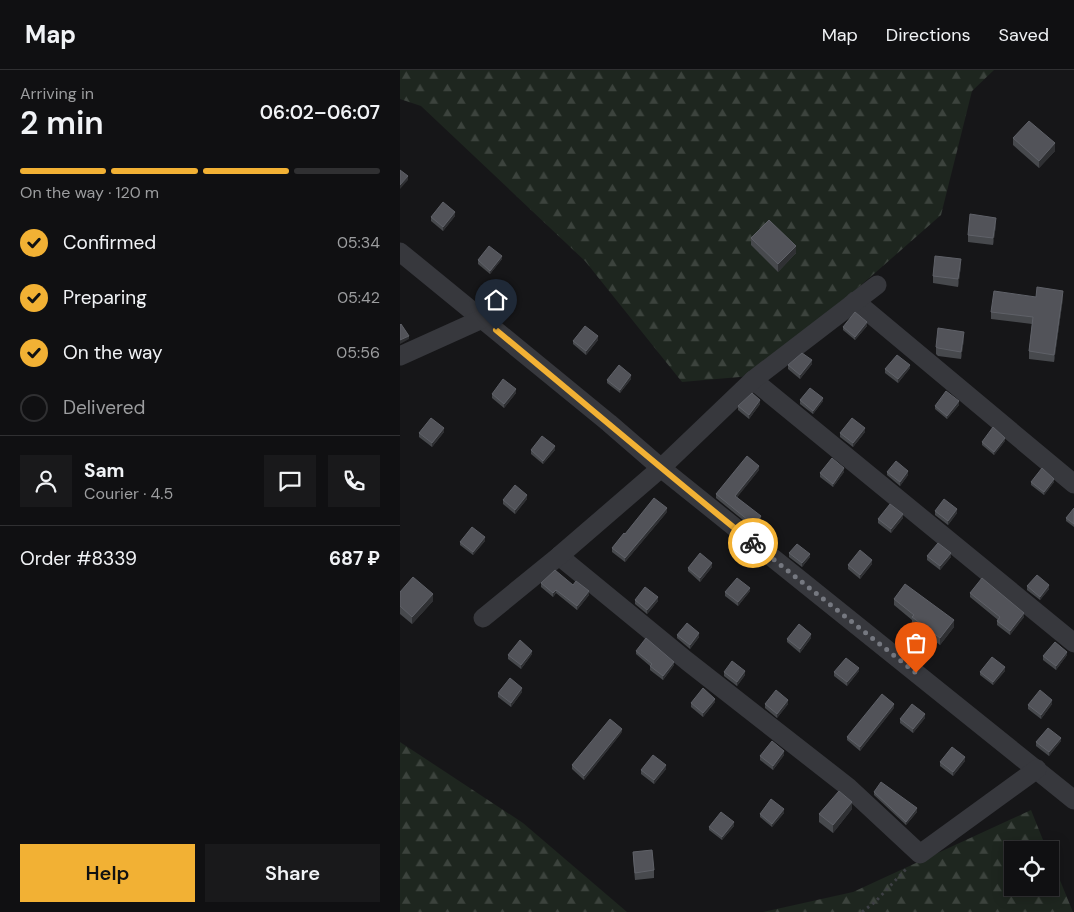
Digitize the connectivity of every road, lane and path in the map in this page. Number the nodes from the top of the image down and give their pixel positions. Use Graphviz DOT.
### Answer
graph roads {
  1 [pos="400,252"];
  2 [pos="877,285"];
  3 [pos="855,301"];
  4 [pos="482,319"];
  5 [pos="400,356"];
  6 [pos="754,380"];
  7 [pos="661,468"];
  8 [pos="1074,484"];
  9 [pos="560,556"];
  10 [pos="482,618"];
  11 [pos="1074,643"];
  12 [pos="1037,769"];
  13 [pos="1074,800"];
  14 [pos="920,854"];
  15 [pos="862,912"];
  1 -- 4 [label="lane"];
  2 -- 3 [label="lane"];
  3 -- 6 [label="lane"];
  3 -- 8 [label="lane"];
  4 -- 5 [label="lane"];
  4 -- 7 [label="lane"];
  6 -- 7 [label="lane"];
  6 -- 11 [label="lane"];
  7 -- 9 [label="lane"];
  7 -- 12 [label="lane"];
  9 -- 10 [label="lane"];
  9 -- 14 [label="lane"];
  12 -- 13 [label="lane"];
  12 -- 14 [label="lane"];
  14 -- 15 [label="path"];
}
